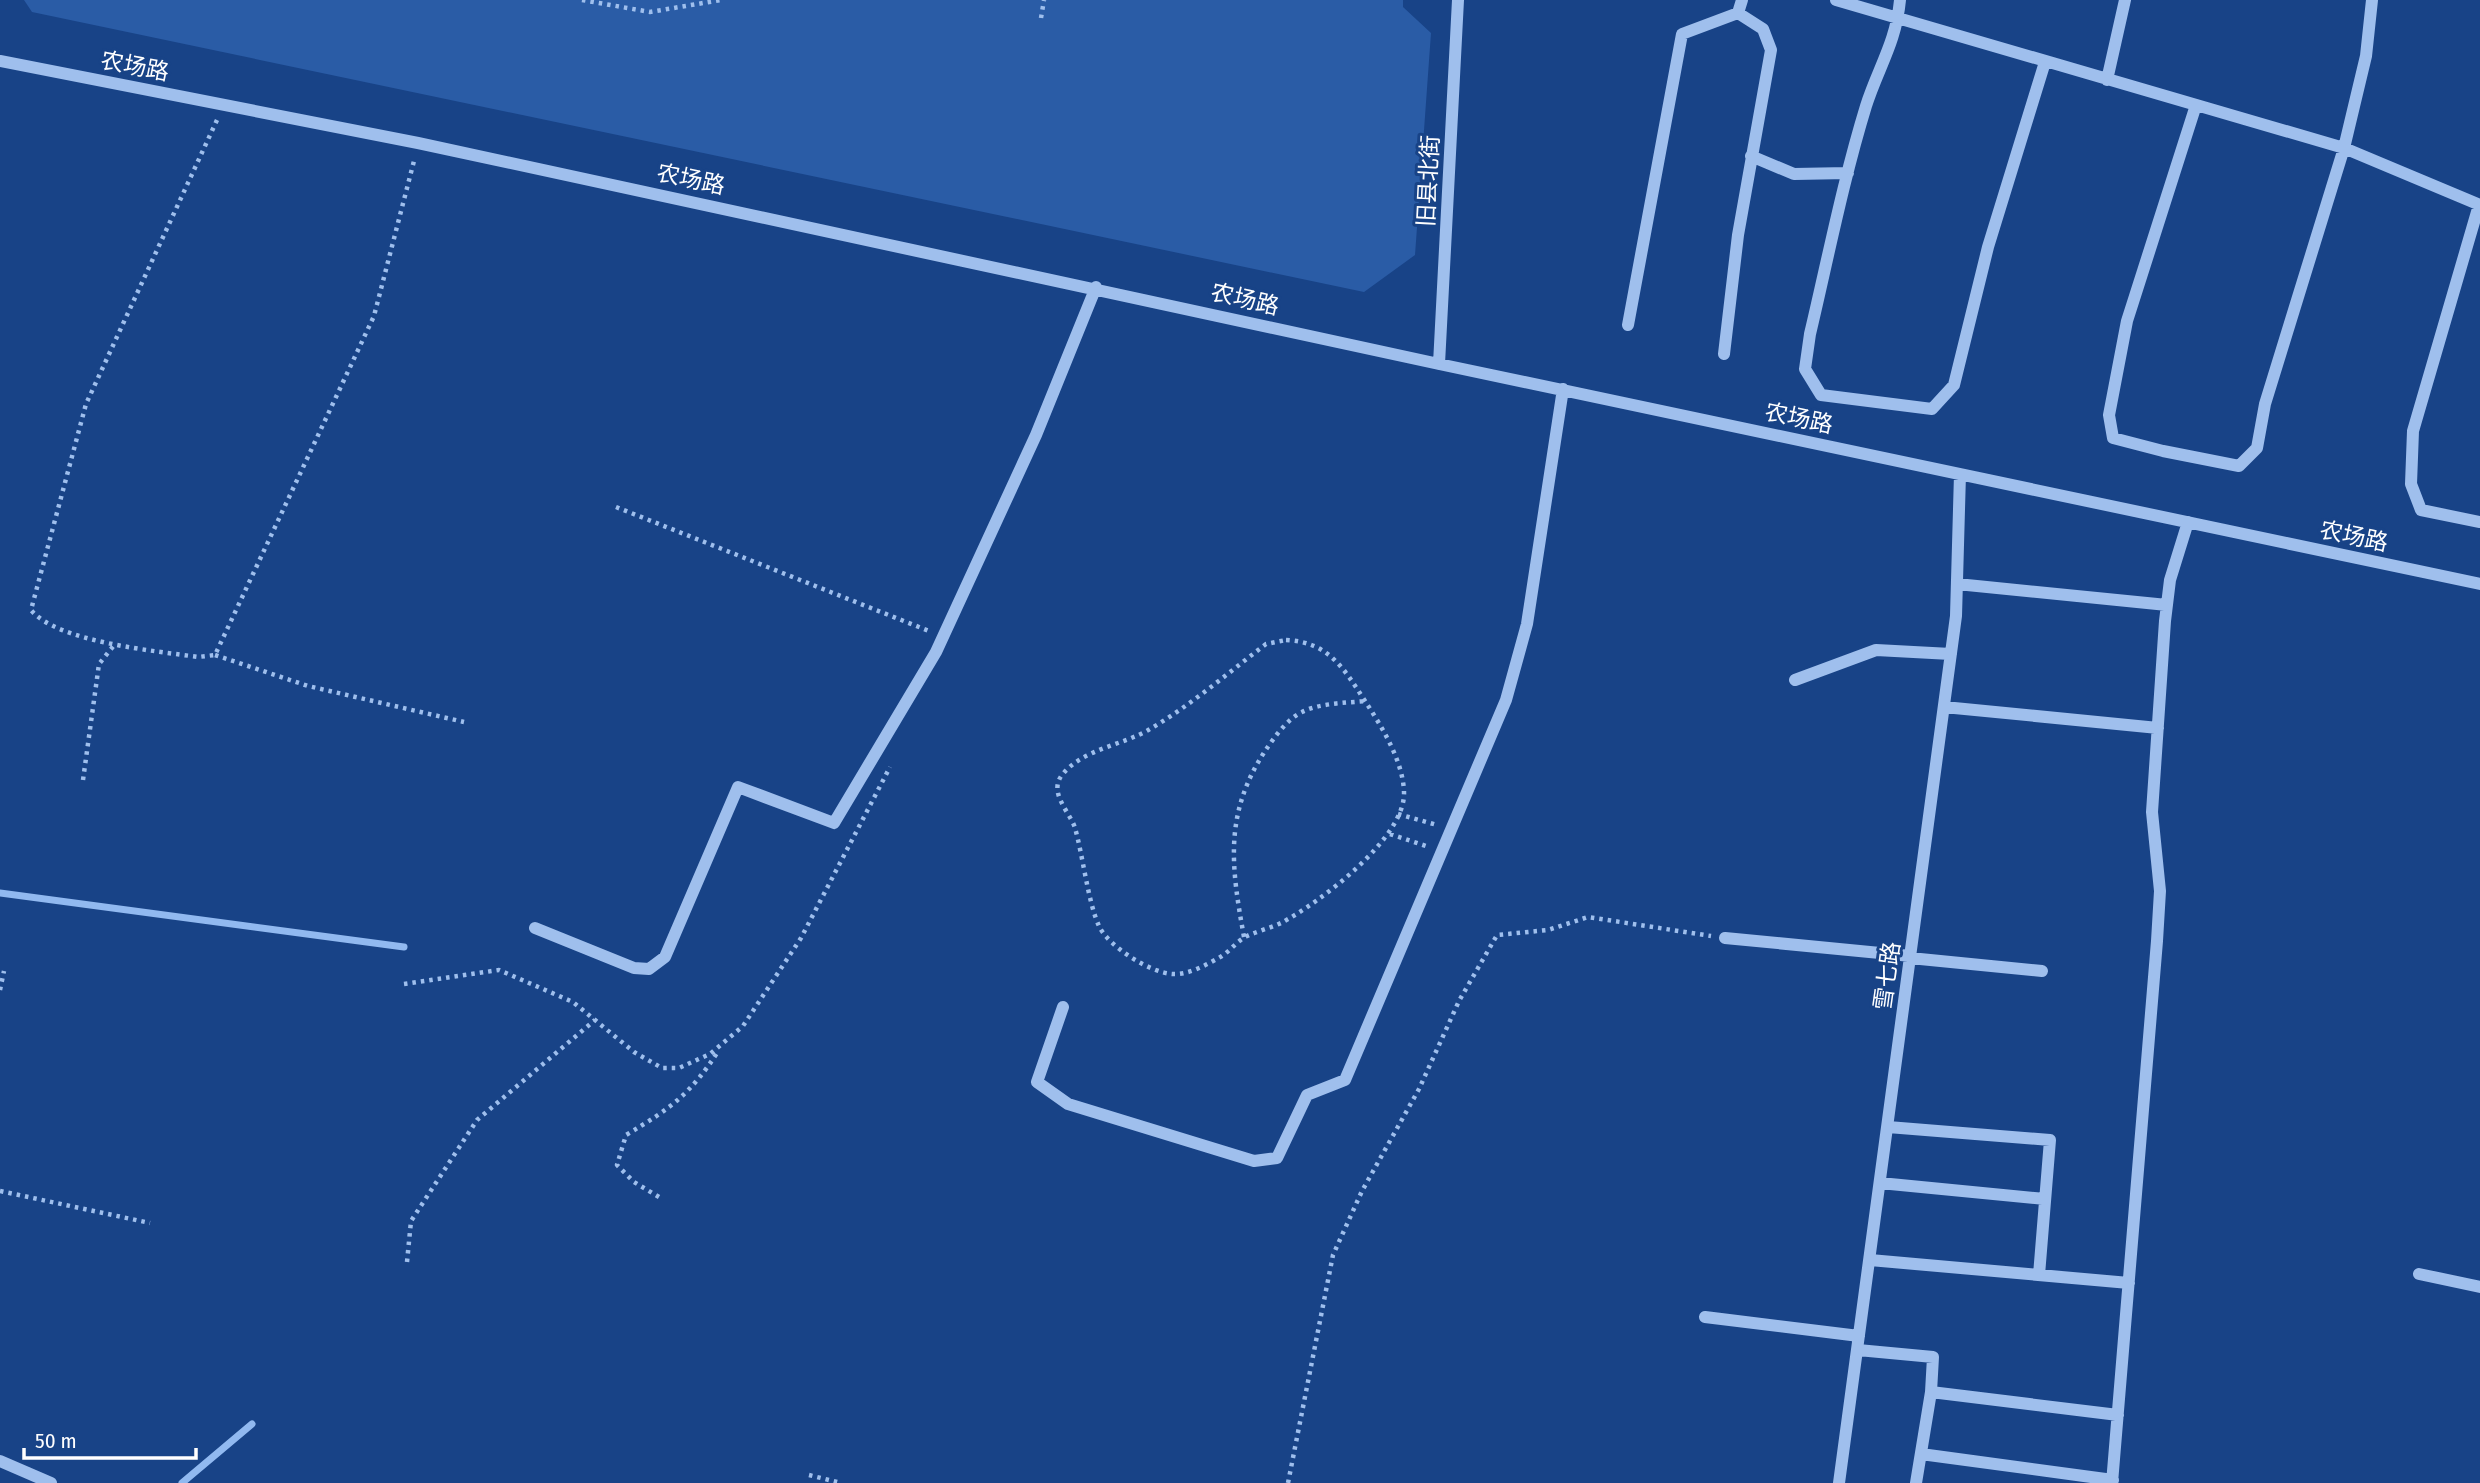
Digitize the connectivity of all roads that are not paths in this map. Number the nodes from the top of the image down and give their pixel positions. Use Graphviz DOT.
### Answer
graph roads {
  1 [pos="1458,0"];
  2 [pos="1836,0"];
  3 [pos="1899,0"];
  4 [pos="2125,0"];
  5 [pos="2372,0"];
  6 [pos="1740,6"];
  7 [pos="1898,19"];
  8 [pos="0,61"];
  9 [pos="2045,62"];
  10 [pos="2108,80"];
  11 [pos="2196,106"];
  12 [pos="2344,148"];
  13 [pos="1751,156"];
  14 [pos="1848,173"];
  15 [pos="2480,205"];
  16 [pos="1096,287"];
  17 [pos="1628,325"];
  18 [pos="1724,354"];
  19 [pos="1438,364"];
  20 [pos="1563,388"];
  21 [pos="1960,474"];
  22 [pos="2188,522"];
  23 [pos="2480,522"];
  24 [pos="1957,584"];
  25 [pos="2480,584"];
  26 [pos="2167,605"];
  27 [pos="1951,654"];
  28 [pos="1795,680"];
  29 [pos="1944,707"];
  30 [pos="2158,728"];
  31 [pos="535,928"];
  32 [pos="1725,938"];
  33 [pos="1911,957"];
  34 [pos="2042,971"];
  35 [pos="1063,1007"];
  36 [pos="1888,1127"];
  37 [pos="1880,1183"];
  38 [pos="2045,1199"];
  39 [pos="1870,1260"];
  40 [pos="2419,1274"];
  41 [pos="2039,1275"];
  42 [pos="2129,1283"];
  43 [pos="2480,1287"];
  44 [pos="1705,1317"];
  45 [pos="1860,1336"];
  46 [pos="1858,1350"];
  47 [pos="1931,1392"];
  48 [pos="2118,1415"];
  49 [pos="1921,1454"];
  50 [pos="0,1461"];
  51 [pos="2113,1481"];
  52 [pos="51,1483"];
  53 [pos="1839,1483"];
  54 [pos="1916,1483"];
  1 -- 19 [label="street, 旧县北街"];
  2 -- 7 [label="street"];
  3 -- 7 [label="street"];
  4 -- 10 [label="street"];
  5 -- 12 [label="street"];
  6 -- 13 [label="street"];
  6 -- 17 [label="street"];
  7 -- 9 [label="street"];
  7 -- 14 [label="street"];
  8 -- 16 [label="street, 农场路"];
  9 -- 10 [label="street"];
  9 -- 14 [label="street"];
  10 -- 11 [label="street"];
  11 -- 12 [label="street"];
  11 -- 12 [label="street"];
  12 -- 15 [label="street"];
  13 -- 14 [label="street"];
  13 -- 18 [label="street"];
  15 -- 23 [label="street"];
  16 -- 19 [label="street, 农场路"];
  16 -- 31 [label="street"];
  19 -- 20 [label="street, 农场路"];
  20 -- 21 [label="street, 农场路"];
  20 -- 35 [label="street"];
  21 -- 22 [label="street, 农场路"];
  21 -- 24 [label="street, 雪七路"];
  22 -- 25 [label="street, 农场路"];
  22 -- 26 [label="street"];
  24 -- 26 [label="street"];
  24 -- 27 [label="street, 雪七路"];
  26 -- 30 [label="street"];
  27 -- 28 [label="street"];
  27 -- 29 [label="street, 雪七路"];
  29 -- 30 [label="street"];
  29 -- 33 [label="street, 雪七路"];
  30 -- 42 [label="street"];
  32 -- 33 [label="street"];
  33 -- 34 [label="street"];
  33 -- 36 [label="street, 雪七路"];
  36 -- 37 [label="street, 雪七路"];
  36 -- 38 [label="street"];
  37 -- 38 [label="street"];
  37 -- 39 [label="street, 雪七路"];
  38 -- 41 [label="street"];
  39 -- 41 [label="street"];
  39 -- 45 [label="street, 雪七路"];
  40 -- 43 [label="street"];
  41 -- 42 [label="street"];
  42 -- 48 [label="street"];
  44 -- 45 [label="street"];
  45 -- 46 [label="street, 雪七路"];
  46 -- 47 [label="street"];
  46 -- 53 [label="street, 雪七路"];
  47 -- 48 [label="street"];
  47 -- 49 [label="street"];
  48 -- 51 [label="street"];
  49 -- 51 [label="street"];
  49 -- 54 [label="street"];
  50 -- 52 [label="street"];
}
